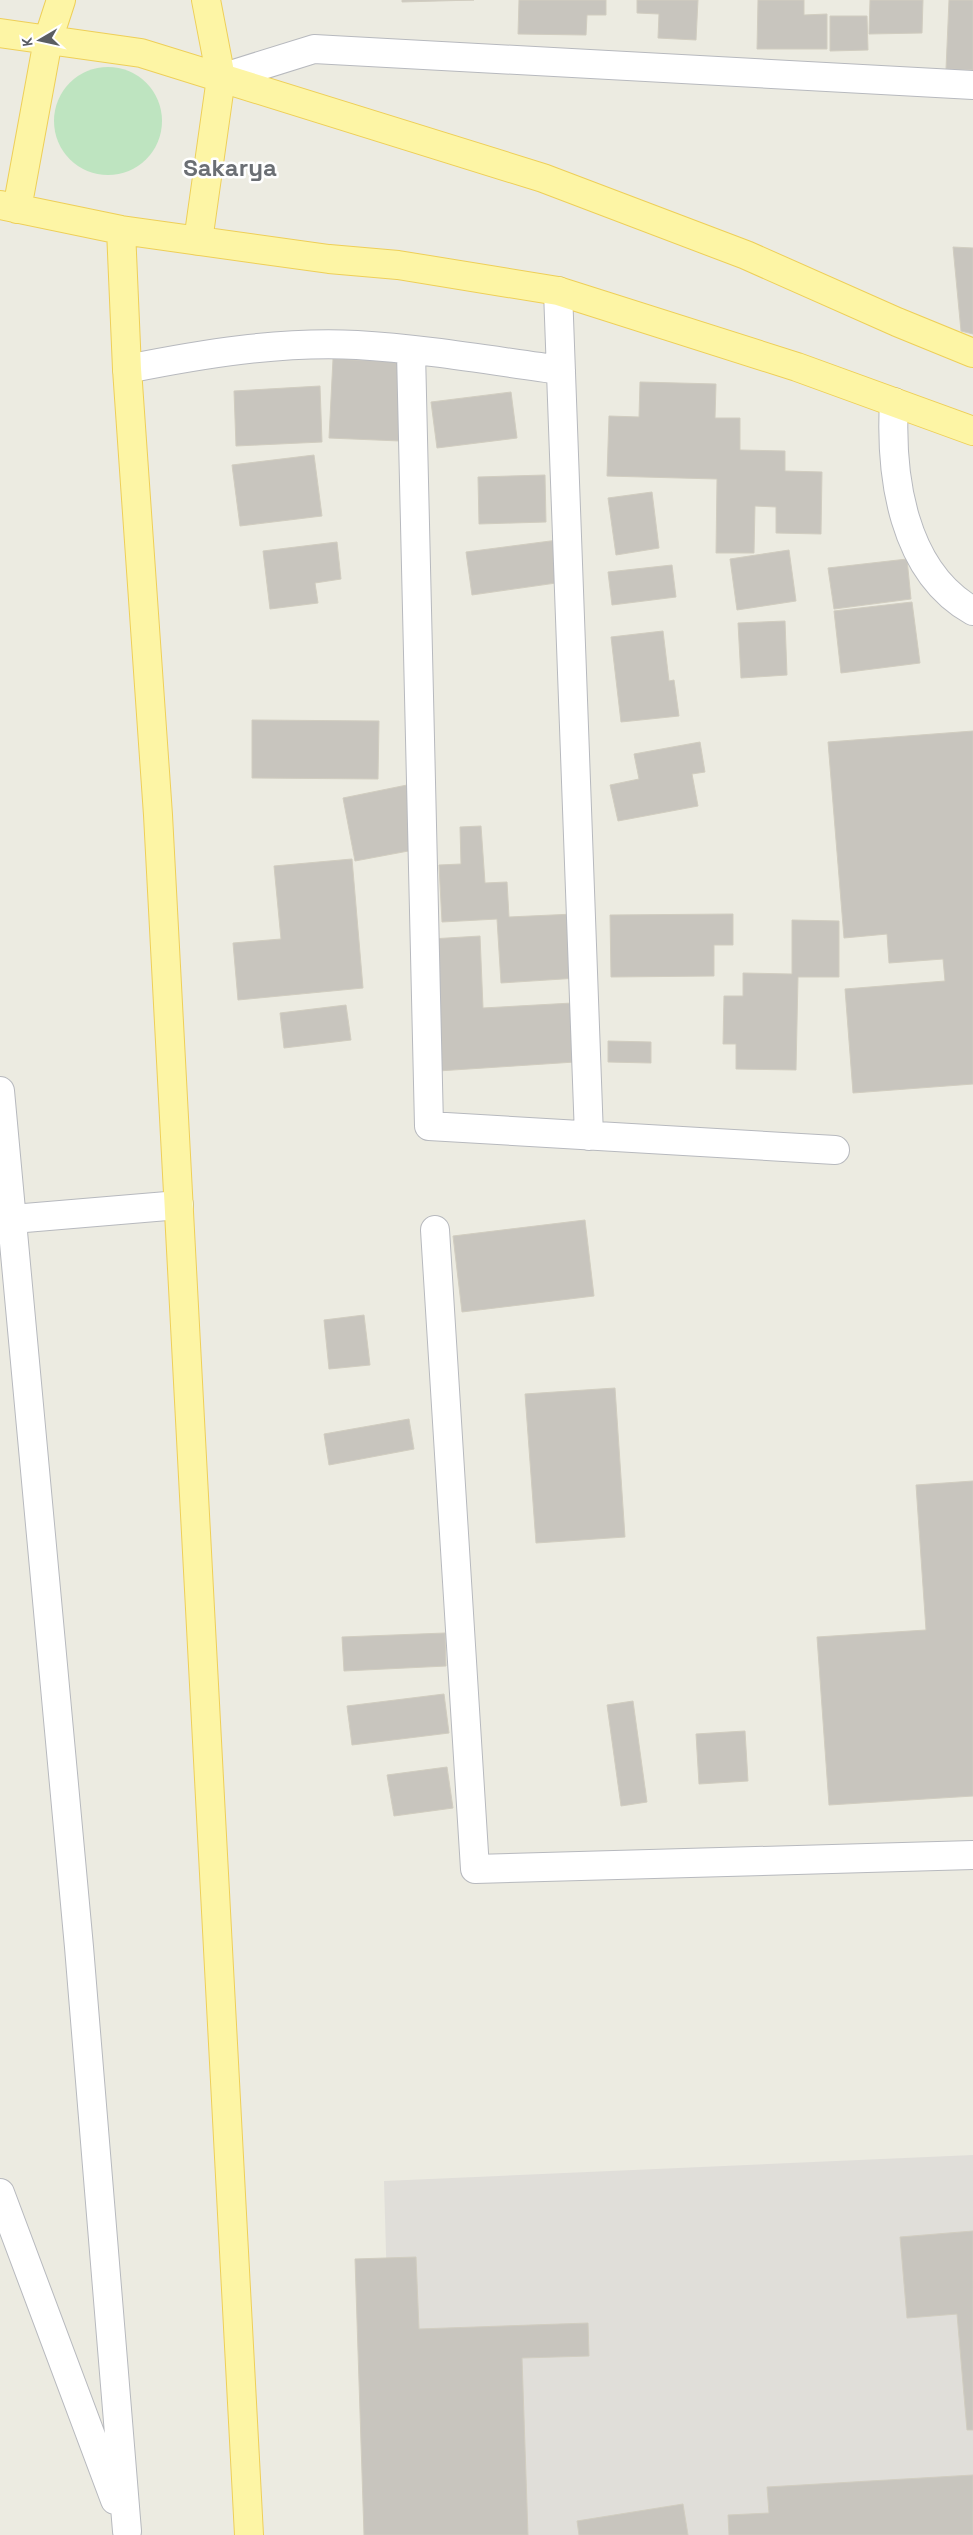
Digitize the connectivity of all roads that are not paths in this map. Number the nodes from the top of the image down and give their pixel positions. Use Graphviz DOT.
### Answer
graph roads {
  1 [pos="61,0"];
  2 [pos="206,0"];
  3 [pos="0,33"];
  4 [pos="48,40"];
  5 [pos="221,78"];
  6 [pos="973,85"];
  7 [pos="9,207"];
  8 [pos="121,230"];
  9 [pos="198,241"];
  10 [pos="558,291"];
  11 [pos="411,352"];
  12 [pos="973,353"];
  13 [pos="127,369"];
  14 [pos="561,370"];
  15 [pos="894,402"];
  16 [pos="973,431"];
  17 [pos="973,610"];
  18 [pos="0,1091"];
  19 [pos="589,1136"];
  20 [pos="835,1150"];
  21 [pos="178,1205"];
  22 [pos="13,1219"];
  23 [pos="435,1230"];
  24 [pos="11,1306"];
  25 [pos="973,1856"];
  26 [pos="0,2193"];
  27 [pos="249,2535"];
  1 -- 4 [label="main road"];
  2 -- 5 [label="main road"];
  3 -- 4 [label="main road"];
  4 -- 5 [label="main road"];
  4 -- 7 [label="main road"];
  5 -- 6 [label="street"];
  5 -- 9 [label="main road"];
  5 -- 12 [label="main road"];
  7 -- 8 [label="main road"];
  8 -- 9 [label="main road"];
  8 -- 13 [label="main road"];
  9 -- 10 [label="main road"];
  10 -- 14 [label="street"];
  10 -- 15 [label="main road"];
  11 -- 13 [label="street"];
  11 -- 14 [label="street"];
  11 -- 19 [label="street"];
  13 -- 21 [label="main road"];
  14 -- 19 [label="street"];
  15 -- 16 [label="main road"];
  15 -- 17 [label="street"];
  18 -- 22 [label="street"];
  19 -- 20 [label="street"];
  21 -- 22 [label="street"];
  21 -- 27 [label="main road"];
  22 -- 24 [label="street"];
  23 -- 25 [label="street"];
  24 -- 26 [label="street"];
}
